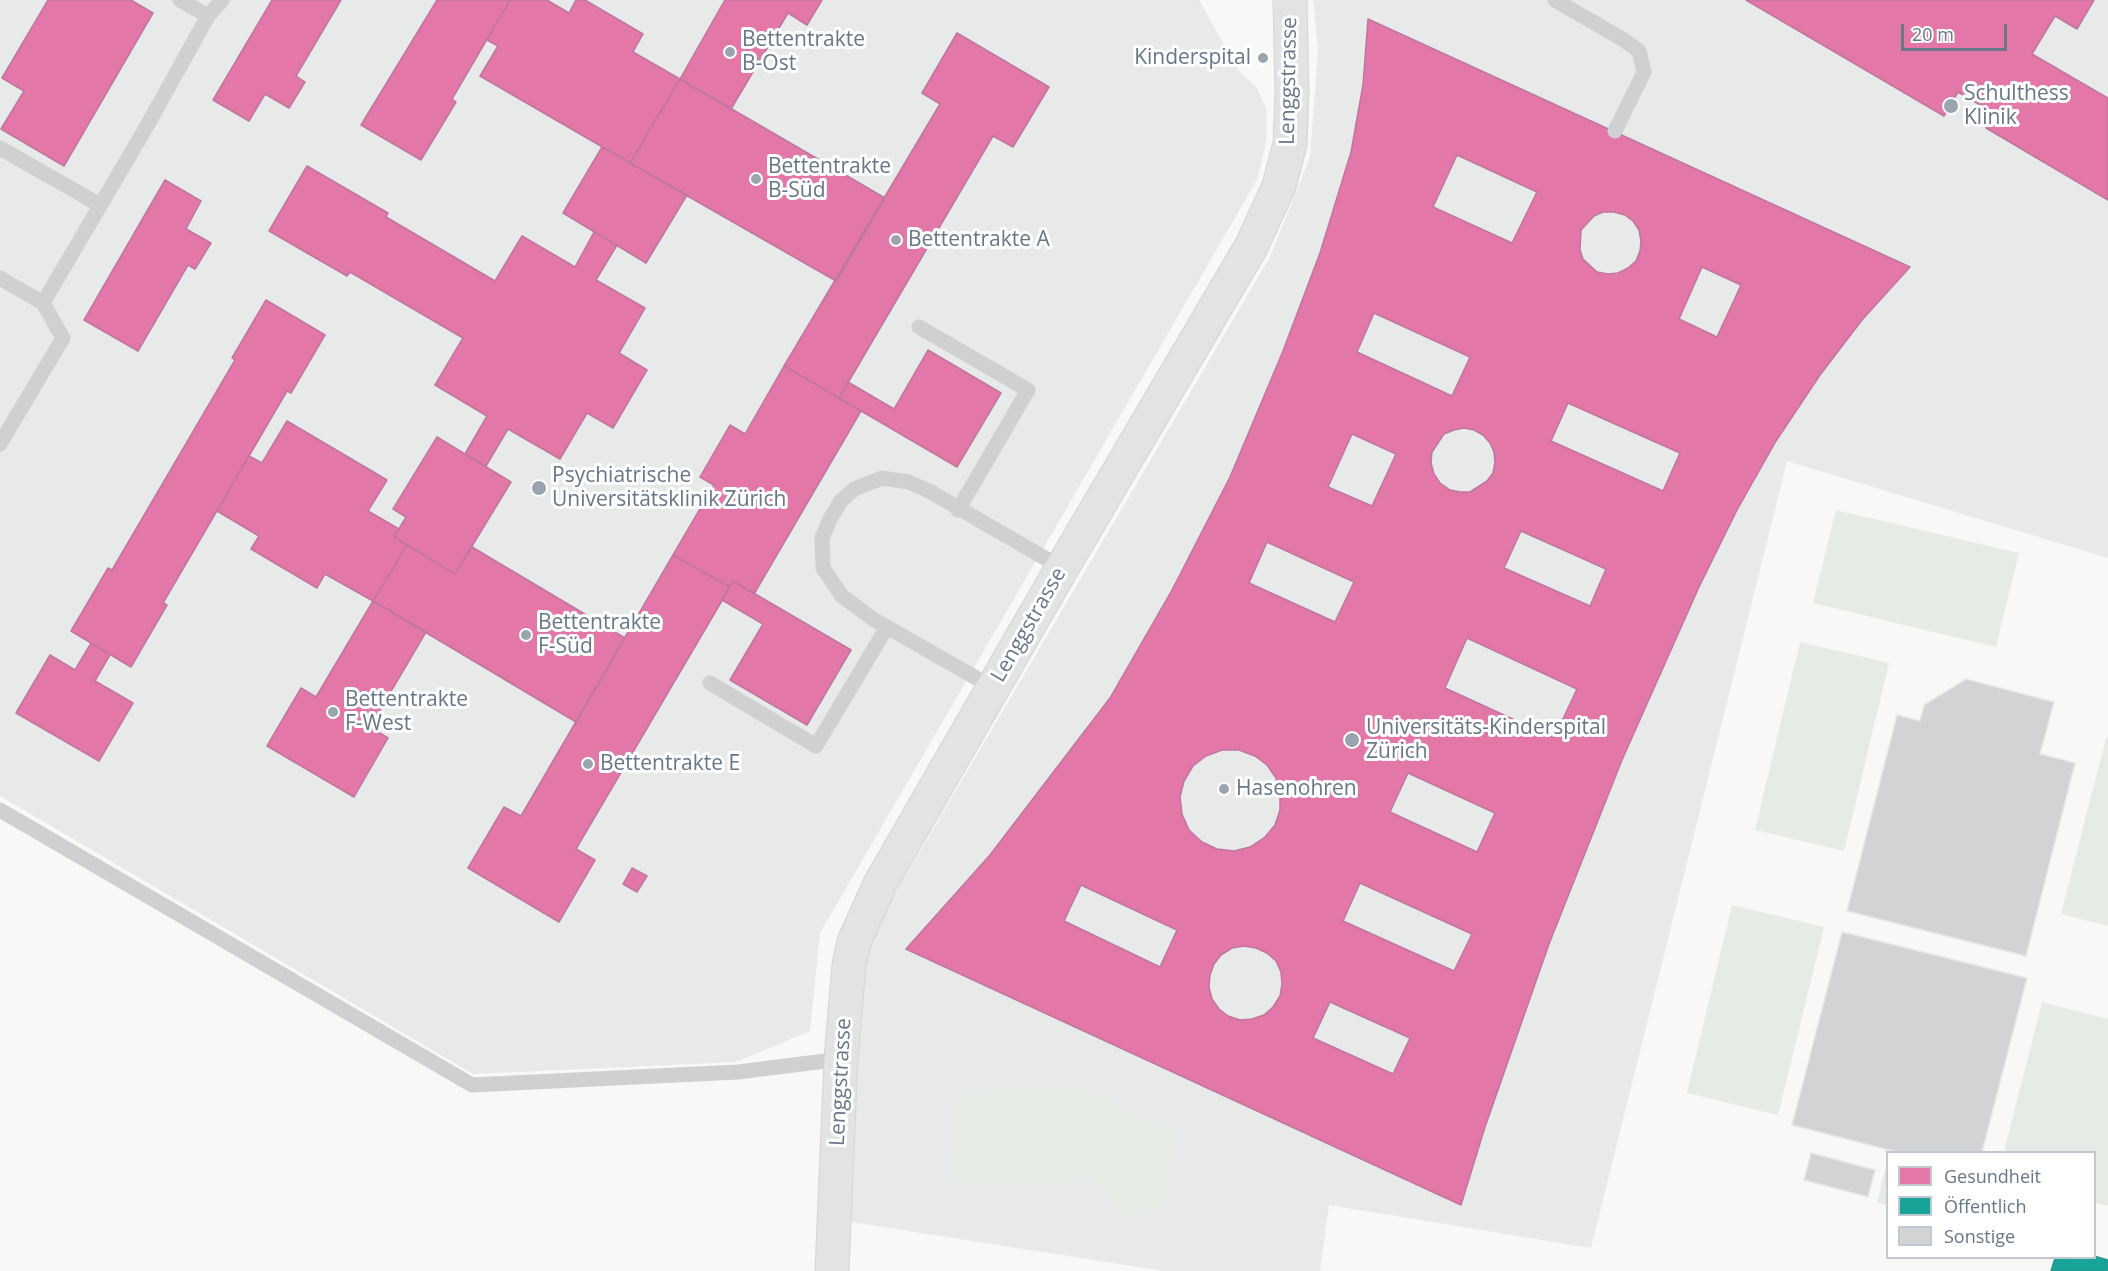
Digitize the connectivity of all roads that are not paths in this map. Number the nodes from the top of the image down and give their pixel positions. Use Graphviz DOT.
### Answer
graph roads {
  1 [pos="180,0"];
  2 [pos="222,0"];
  3 [pos="1290,0"];
  4 [pos="1555,0"];
  5 [pos="208,16"];
  6 [pos="1615,131"];
  7 [pos="0,148"];
  8 [pos="100,205"];
  9 [pos="0,278"];
  10 [pos="43,303"];
  11 [pos="918,327"];
  12 [pos="0,444"];
  13 [pos="958,510"];
  14 [pos="1062,568"];
  15 [pos="887,627"];
  16 [pos="710,683"];
  17 [pos="992,687"];
  18 [pos="0,810"];
  19 [pos="841,1059"];
  20 [pos="832,1271"];
  1 -- 5 [label="lane"];
  2 -- 5 [label="lane"];
  3 -- 14 [label="street, Lenggstrasse"];
  4 -- 6 [label="lane"];
  5 -- 8 [label="lane"];
  7 -- 8 [label="lane"];
  8 -- 10 [label="lane"];
  9 -- 10 [label="lane"];
  10 -- 12 [label="lane"];
  11 -- 13 [label="lane"];
  13 -- 14 [label="lane"];
  13 -- 15 [label="lane"];
  14 -- 17 [label="street, Lenggstrasse"];
  15 -- 16 [label="lane"];
  15 -- 17 [label="lane"];
  17 -- 19 [label="street, Lenggstrasse"];
  18 -- 19 [label="lane"];
  19 -- 20 [label="street, Lenggstrasse"];
}
